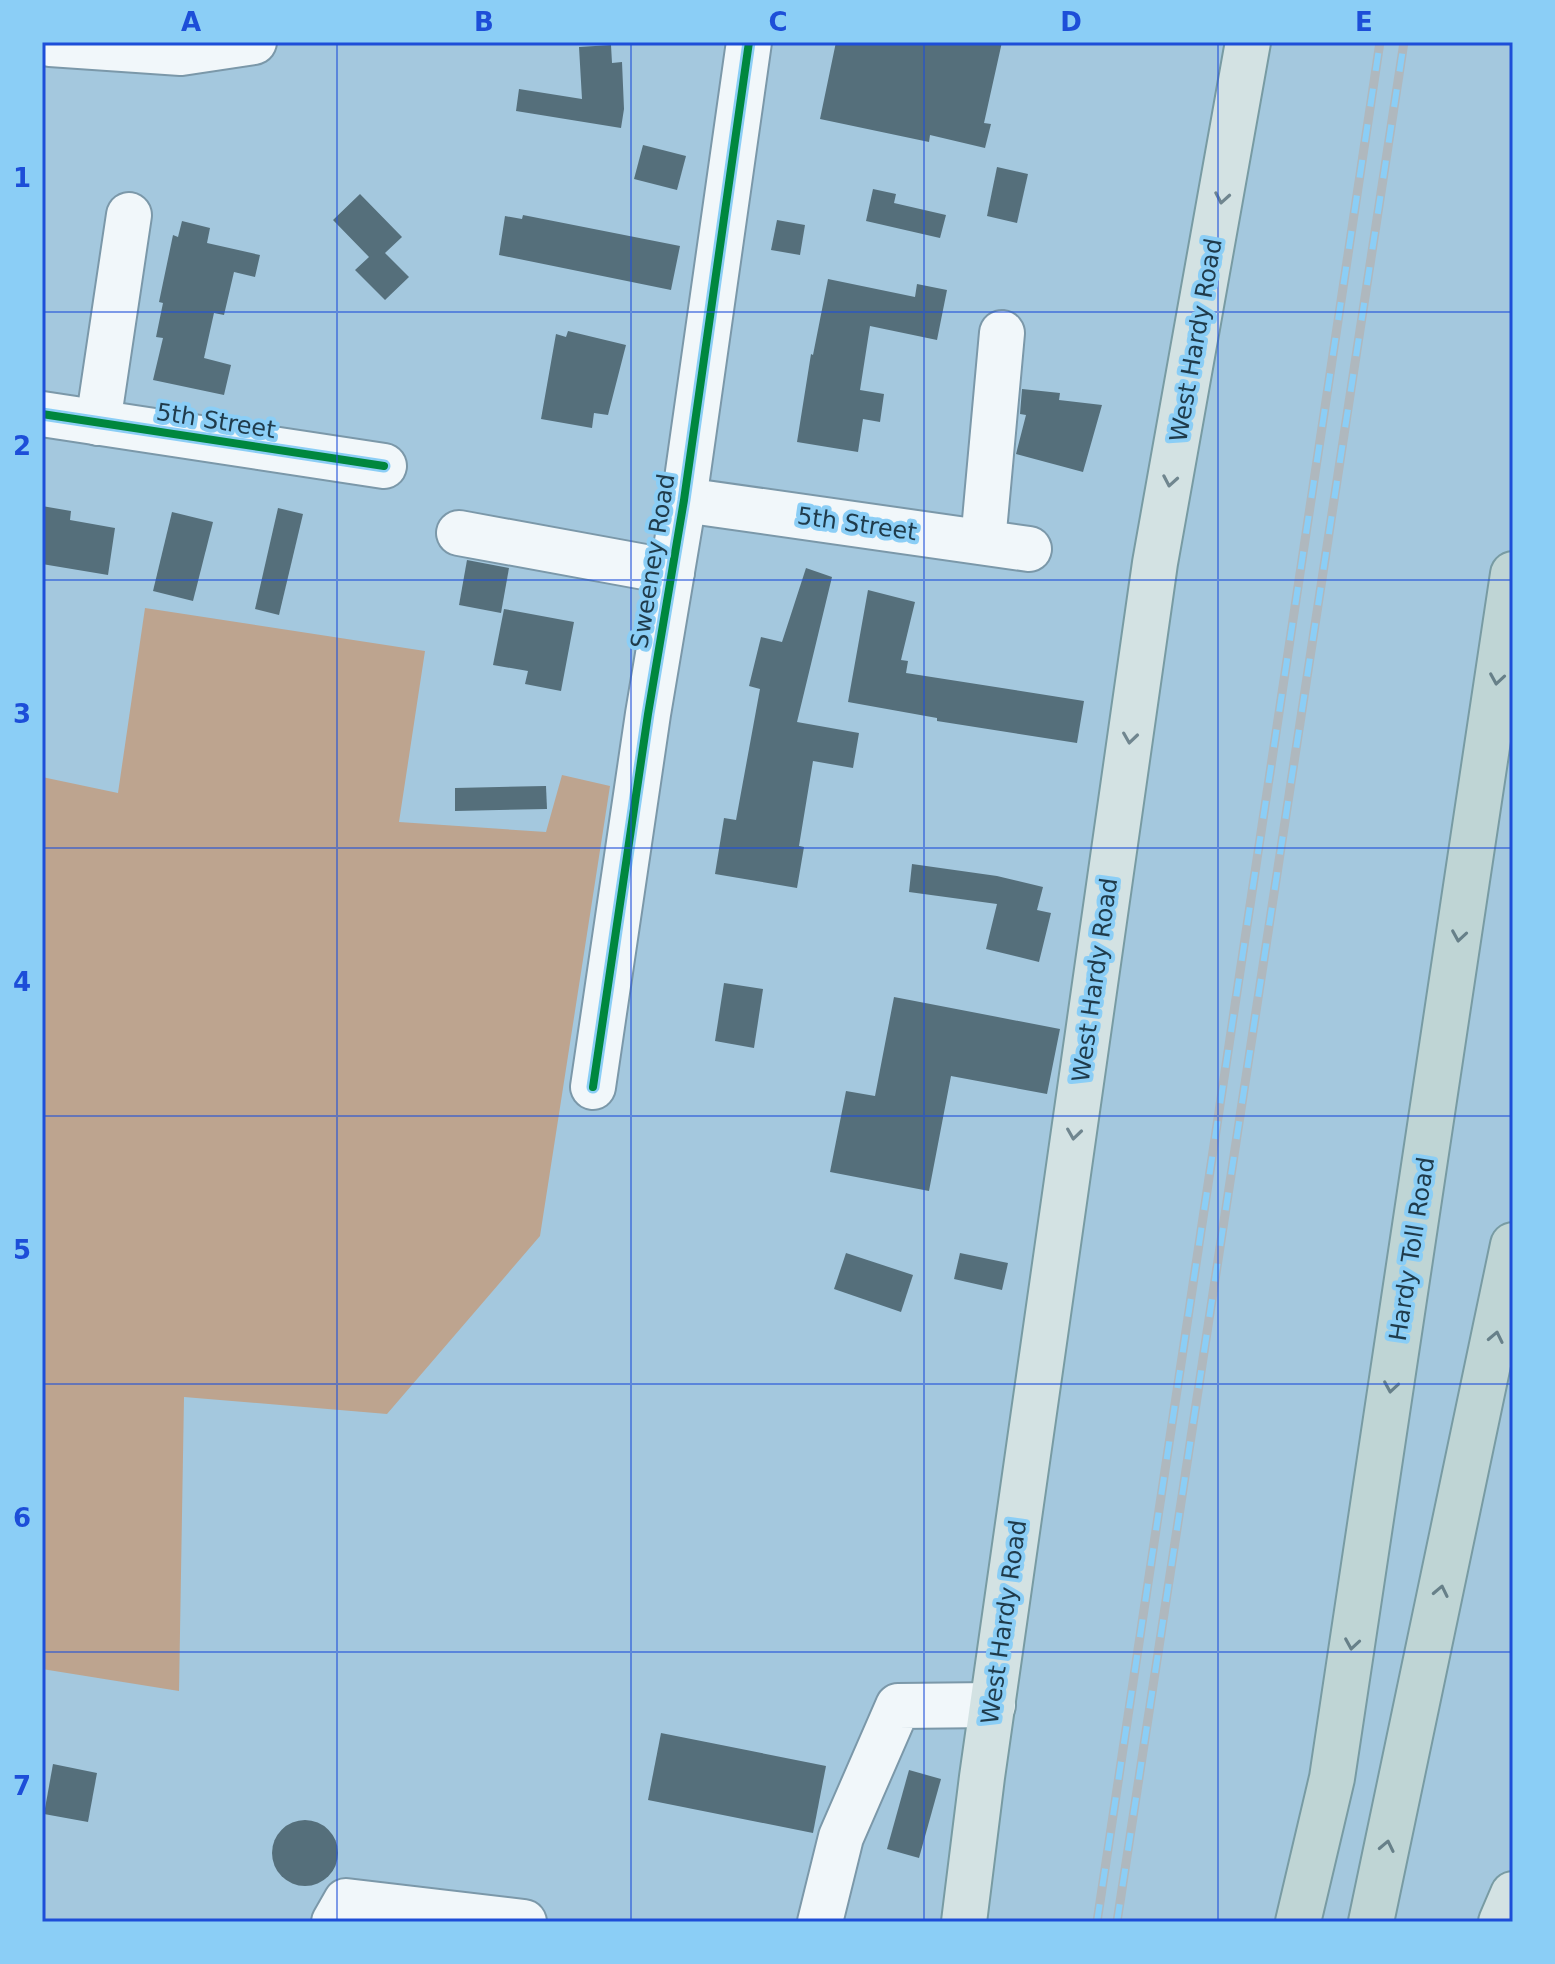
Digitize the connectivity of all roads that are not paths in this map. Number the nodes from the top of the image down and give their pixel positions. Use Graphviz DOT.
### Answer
graph roads {
  1 [pos="254,42"];
  2 [pos="749,42"];
  3 [pos="1248,42"];
  4 [pos="50,44"];
  5 [pos="129,215"];
  6 [pos="1002,333"];
  7 [pos="42,414"];
  8 [pos="98,423"];
  9 [pos="384,466"];
  10 [pos="684,500"];
  11 [pos="459,533"];
  12 [pos="983,542"];
  13 [pos="1029,549"];
  14 [pos="672,572"];
  15 [pos="1513,574"];
  16 [pos="593,1087"];
  17 [pos="1513,1245"];
  18 [pos="993,1705"];
  19 [pos="1513,1894"];
  20 [pos="334,1922"];
  21 [pos="524,1922"];
  22 [pos="820,1922"];
  23 [pos="964,1922"];
  24 [pos="1298,1922"];
  25 [pos="1371,1922"];
  26 [pos="1501,1922"];
  1 -- 4 [label="street"];
  2 -- 10 [label="street, Sweeney Road"];
  3 -- 18 [label="main road, West Hardy Road, one-way"];
  5 -- 8 [label="street"];
  6 -- 12 [label="street"];
  7 -- 8 [label="street, 5th Street"];
  8 -- 9 [label="street, 5th Street"];
  10 -- 12 [label="street, 5th Street"];
  10 -- 14 [label="street, Sweeney Road"];
  11 -- 14 [label="street"];
  12 -- 13 [label="street, 5th Street"];
  14 -- 16 [label="street, Sweeney Road"];
  15 -- 24 [label="highway, Hardy Toll Road, one-way"];
  25 -- 17 [label="highway, one-way"];
  18 -- 22 [label="street"];
  18 -- 23 [label="main road, West Hardy Road"];
  19 -- 26 [label="main road"];
  20 -- 21 [label="street"];
}
